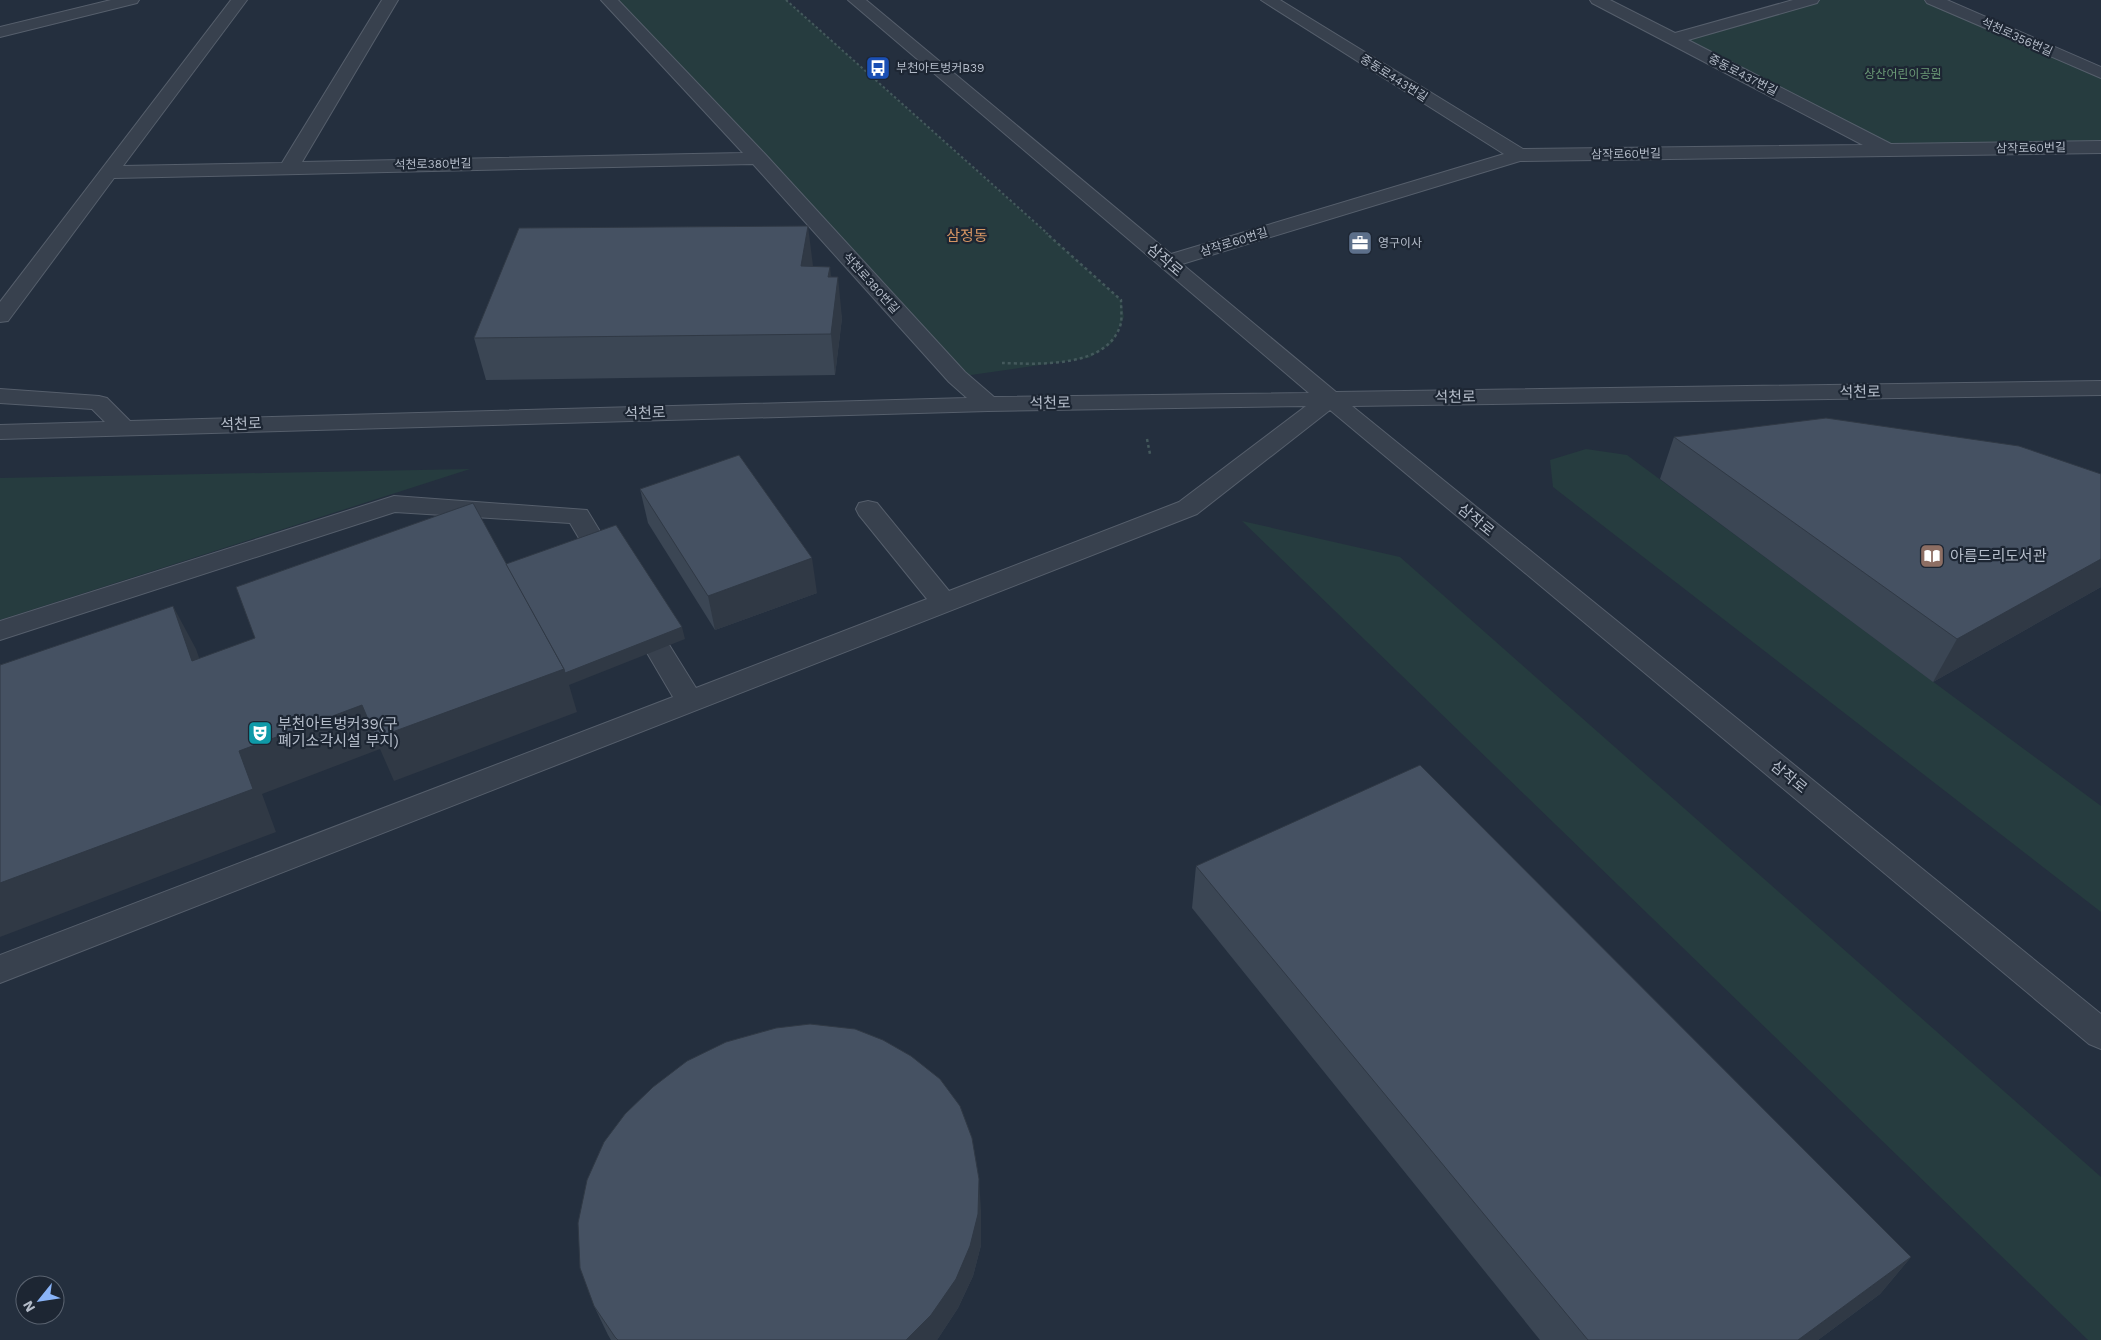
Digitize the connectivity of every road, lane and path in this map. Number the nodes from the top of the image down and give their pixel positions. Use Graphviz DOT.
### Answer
graph roads {
  1 [pos="131,0"];
  2 [pos="239,0"];
  3 [pos="390,0"];
  4 [pos="610,0"];
  5 [pos="786,0"];
  6 [pos="856,0"];
  7 [pos="1269,0"];
  8 [pos="1598,0"];
  9 [pos="1811,0"];
  10 [pos="1932,0"];
  11 [pos="0,32"];
  12 [pos="1674,39"];
  13 [pos="2101,74"];
  14 [pos="2101,147"];
  15 [pos="1887,149"];
  16 [pos="1519,155"];
  17 [pos="758,158"];
  18 [pos="288,169"];
  19 [pos="109,172"];
  20 [pos="1167,262"];
  21 [pos="0,316"];
  22 [pos="999,363"];
  23 [pos="2101,388"];
  24 [pos="0,396"];
  25 [pos="1330,399"];
  26 [pos="988,404"];
  27 [pos="124,428"];
  28 [pos="0,432"];
  29 [pos="868,509"];
  30 [pos="945,603"];
  31 [pos="0,631"];
  32 [pos="691,702"];
  33 [pos="0,969"];
  34 [pos="2101,1034"];
  1 -- 11 [label="street"];
  2 -- 19 [label="street"];
  3 -- 18 [label="street"];
  4 -- 17 [label="street, 석천로380번길"];
  5 -- 22 [label="path"];
  6 -- 20 [label="street, 삼작로"];
  7 -- 16 [label="street, 중동로443번길"];
  8 -- 12 [label="street, 중동로437번길"];
  9 -- 12 [label="street"];
  10 -- 13 [label="street, 석천로356번길"];
  12 -- 15 [label="street, 중동로437번길"];
  14 -- 15 [label="street, 삼작로60번길"];
  15 -- 16 [label="street, 삼작로60번길"];
  16 -- 20 [label="street, 삼작로60번길"];
  17 -- 18 [label="street, 석천로380번길"];
  17 -- 26 [label="street, 석천로380번길"];
  18 -- 19 [label="street, 석천로380번길"];
  19 -- 21 [label="street"];
  20 -- 25 [label="street, 삼작로"];
  23 -- 25 [label="street, 석천로"];
  24 -- 27 [label="street"];
  25 -- 26 [label="street, 석천로"];
  25 -- 30 [label="street"];
  25 -- 34 [label="street, 삼작로"];
  26 -- 27 [label="street, 석천로"];
  27 -- 28 [label="street, 석천로"];
  29 -- 30 [label="street"];
  30 -- 32 [label="street"];
  31 -- 32 [label="street"];
  32 -- 33 [label="street"];
}
